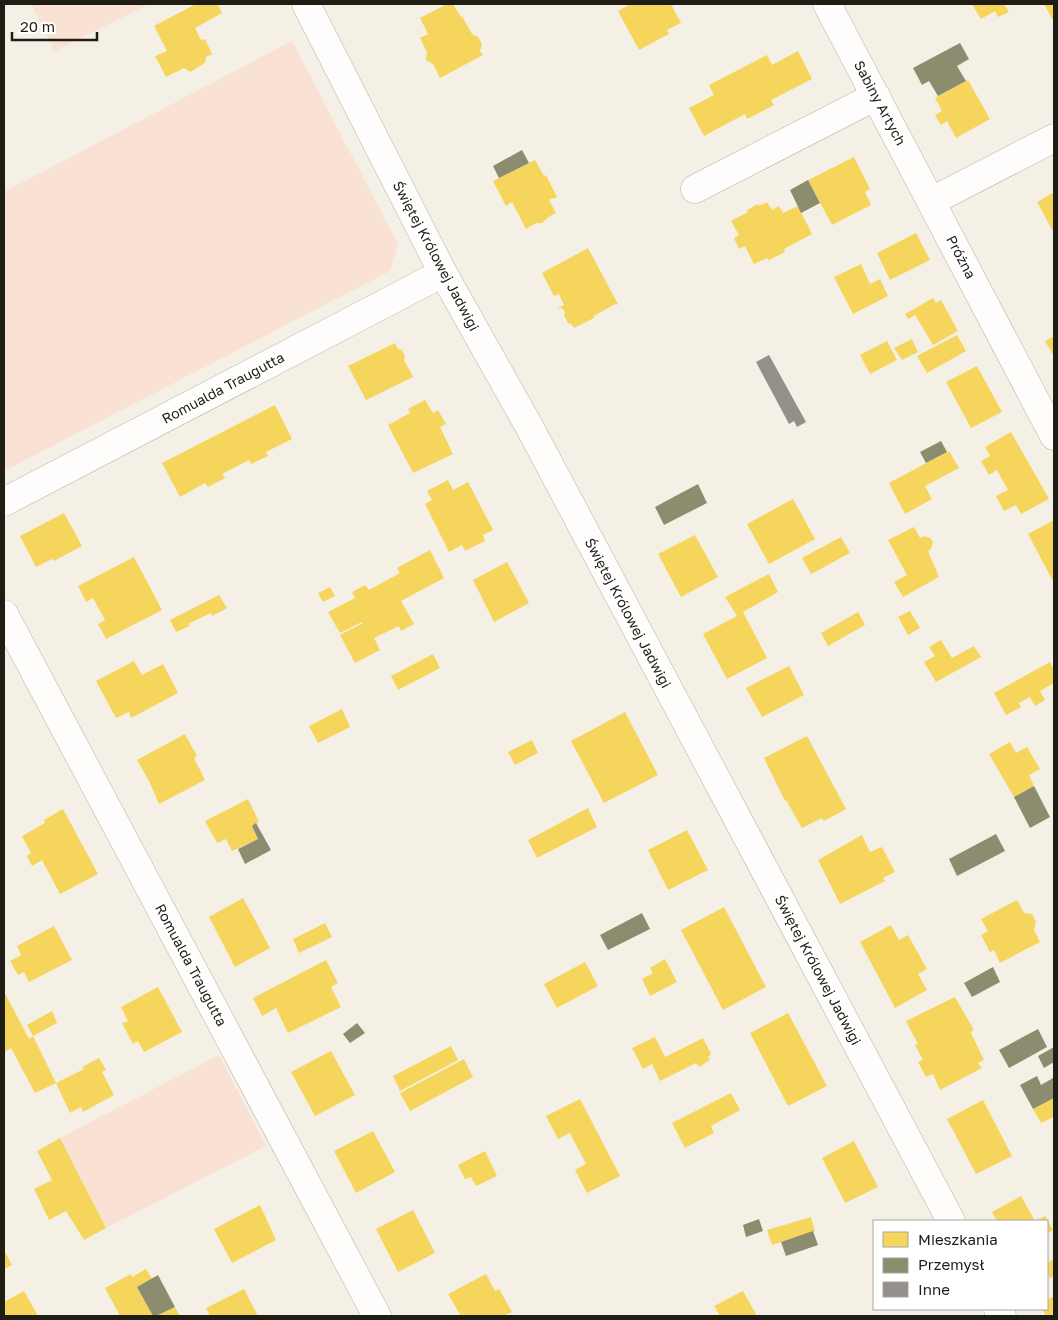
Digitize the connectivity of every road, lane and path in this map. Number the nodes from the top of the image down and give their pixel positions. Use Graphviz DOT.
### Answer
graph roads {
  1 [pos="306,4"];
  2 [pos="828,4"];
  3 [pos="876,96"];
  4 [pos="1054,138"];
  5 [pos="695,188"];
  6 [pos="932,201"];
  7 [pos="443,273"];
  8 [pos="1054,436"];
  9 [pos="4,502"];
  10 [pos="4,614"];
  11 [pos="950,1220"];
  12 [pos="377,1316"];
  1 -- 7 [label="street, Świętej Królowej Jadwigi"];
  2 -- 3 [label="street, Sabiny Artych"];
  3 -- 5 [label="street"];
  3 -- 6 [label="street, Sabiny Artych"];
  4 -- 6 [label="street"];
  6 -- 8 [label="street, Próżna"];
  7 -- 9 [label="street, Romualda Traugutta"];
  7 -- 11 [label="street, Świętej Królowej Jadwigi"];
  10 -- 12 [label="street, Romualda Traugutta"];
}
